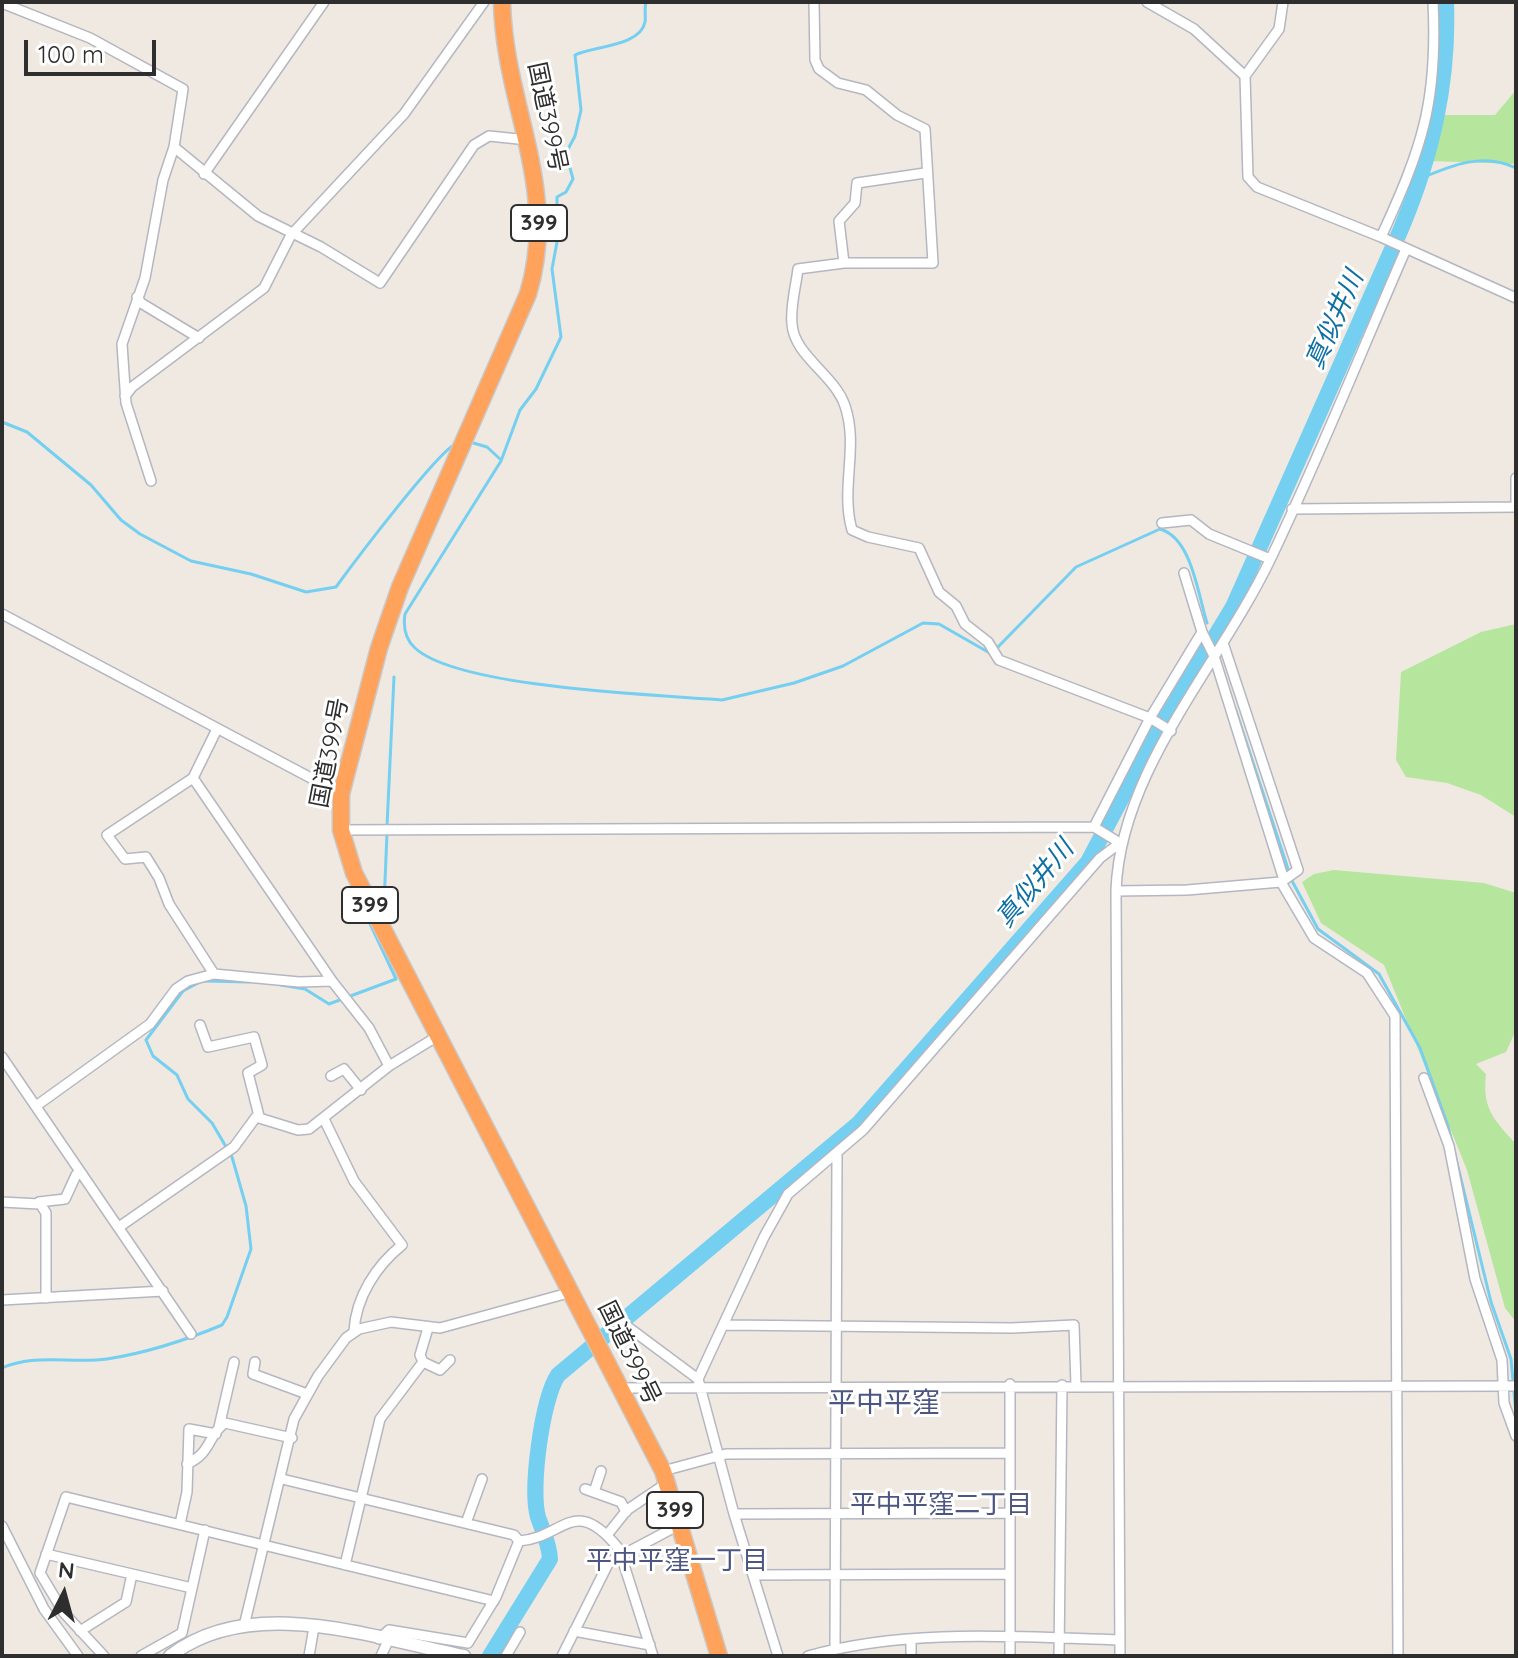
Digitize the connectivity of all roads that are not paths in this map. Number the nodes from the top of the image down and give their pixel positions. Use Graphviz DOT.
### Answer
graph roads {
  1 [pos="324,2"];
  2 [pos="484,2"];
  3 [pos="502,2"];
  4 [pos="814,2"];
  5 [pos="1147,2"];
  6 [pos="1283,2"];
  7 [pos="1433,2"];
  8 [pos="2,3"];
  9 [pos="1245,76"];
  10 [pos="528,140"];
  11 [pos="174,147"];
  12 [pos="925,173"];
  13 [pos="204,174"];
  14 [pos="291,235"];
  15 [pos="1383,238"];
  16 [pos="1404,248"];
  17 [pos="844,263"];
  18 [pos="137,297"];
  19 [pos="1516,298"];
  20 [pos="199,338"];
  21 [pos="125,396"];
  22 [pos="1516,478"];
  23 [pos="151,481"];
  24 [pos="1292,509"];
  25 [pos="1162,523"];
  26 [pos="1268,558"];
  27 [pos="1184,573"];
  28 [pos="2,614"];
  29 [pos="1202,634"];
  30 [pos="1224,646"];
  31 [pos="1213,655"];
  32 [pos="1151,719"];
  33 [pos="217,729"];
  34 [pos="1170,730"];
  35 [pos="193,778"];
  36 [pos="341,794"];
  37 [pos="1095,828"];
  38 [pos="341,830"];
  39 [pos="1118,841"];
  40 [pos="1283,880"];
  41 [pos="1116,891"];
  42 [pos="214,974"];
  43 [pos="332,981"];
  44 [pos="200,1025"];
  45 [pos="438,1036"];
  46 [pos="2,1057"];
  47 [pos="389,1066"];
  48 [pos="331,1076"];
  49 [pos="1424,1078"];
  50 [pos="361,1090"];
  51 [pos="36,1106"];
  52 [pos="259,1116"];
  53 [pos="324,1119"];
  54 [pos="837,1154"];
  55 [pos="82,1174"];
  56 [pos="2,1202"];
  57 [pos="39,1204"];
  58 [pos="119,1227"];
  59 [pos="163,1291"];
  60 [pos="572,1292"];
  61 [pos="46,1298"];
  62 [pos="2,1300"];
  63 [pos="624,1324"];
  64 [pos="725,1325"];
  65 [pos="834,1325"];
  66 [pos="428,1328"];
  67 [pos="354,1331"];
  68 [pos="191,1334"];
  69 [pos="450,1360"];
  70 [pos="234,1362"];
  71 [pos="255,1362"];
  72 [pos="423,1362"];
  73 [pos="698,1383"];
  74 [pos="1010,1384"];
  75 [pos="835,1385"];
  76 [pos="1062,1385"];
  77 [pos="1076,1385"];
  78 [pos="1119,1385"];
  79 [pos="1397,1386"];
  80 [pos="1511,1386"];
  81 [pos="618,1388"];
  82 [pos="307,1394"];
  83 [pos="217,1431"];
  84 [pos="1516,1436"];
  85 [pos="292,1438"];
  86 [pos="1010,1453"];
  87 [pos="834,1454"];
  88 [pos="717,1455"];
  89 [pos="187,1464"];
  90 [pos="601,1471"];
  91 [pos="665,1477"];
  92 [pos="282,1479"];
  93 [pos="482,1479"];
  94 [pos="362,1498"];
  95 [pos="626,1512"];
  96 [pos="835,1513"];
  97 [pos="1010,1513"];
  98 [pos="734,1514"];
  99 [pos="466,1523"];
  100 [pos="180,1524"];
  101 [pos="679,1525"];
  102 [pos="2,1526"];
  103 [pos="205,1530"];
  104 [pos="607,1535"];
  105 [pos="519,1541"];
  106 [pos="264,1545"];
  107 [pos="46,1554"];
  108 [pos="621,1555"];
  109 [pos="345,1565"];
  110 [pos="132,1574"];
  111 [pos="835,1574"];
  112 [pos="1010,1574"];
  113 [pos="753,1575"];
  114 [pos="192,1588"];
  115 [pos="494,1601"];
  116 [pos="244,1626"];
  117 [pos="314,1627"];
  118 [pos="80,1631"];
  119 [pos="574,1631"];
  120 [pos="520,1632"];
  121 [pos="1010,1638"];
  122 [pos="1059,1638"];
  123 [pos="384,1640"];
  124 [pos="911,1640"];
  125 [pos="1120,1640"];
  126 [pos="650,1645"];
  127 [pos="835,1649"];
  128 [pos="854,1651"];
  129 [pos="384,1655"];
  130 [pos="78,1656"];
  131 [pos="104,1656"];
  132 [pos="141,1656"];
  133 [pos="170,1656"];
  134 [pos="309,1656"];
  135 [pos="464,1656"];
  136 [pos="506,1656"];
  137 [pos="562,1656"];
  138 [pos="653,1656"];
  139 [pos="719,1656"];
  140 [pos="778,1656"];
  141 [pos="808,1656"];
  142 [pos="911,1656"];
  143 [pos="1010,1656"];
  144 [pos="1059,1656"];
  145 [pos="1120,1656"];
  146 [pos="1398,1656"];
  1 -- 13 [label="street"];
  2 -- 14 [label="street"];
  3 -- 10 [label="highway, 国道399号 / 399"];
  4 -- 12 [label="street"];
  5 -- 9 [label="street"];
  6 -- 9 [label="street"];
  7 -- 15 [label="street"];
  8 -- 11 [label="street"];
  9 -- 15 [label="street"];
  10 -- 14 [label="street"];
  10 -- 36 [label="highway, 国道399号 / 399"];
  11 -- 13 [label="street"];
  11 -- 18 [label="street"];
  12 -- 17 [label="street"];
  12 -- 17 [label="street"];
  13 -- 14 [label="street"];
  14 -- 20 [label="street"];
  15 -- 16 [label="street"];
  16 -- 19 [label="street"];
  16 -- 24 [label="street"];
  17 -- 32 [label="street"];
  18 -- 20 [label="street"];
  18 -- 21 [label="street"];
  20 -- 21 [label="street"];
  21 -- 23 [label="street"];
  22 -- 24 [label="street"];
  24 -- 26 [label="street"];
  25 -- 26 [label="street"];
  26 -- 30 [label="street"];
  27 -- 29 [label="street"];
  28 -- 33 [label="street"];
  29 -- 31 [label="street"];
  29 -- 32 [label="street"];
  30 -- 31 [label="street"];
  30 -- 40 [label="street"];
  31 -- 34 [label="street"];
  31 -- 40 [label="street"];
  32 -- 34 [label="street"];
  32 -- 37 [label="street"];
  33 -- 35 [label="street"];
  33 -- 36 [label="street"];
  34 -- 39 [label="street"];
  35 -- 42 [label="street"];
  35 -- 43 [label="street"];
  36 -- 38 [label="highway, 国道399号 / 399"];
  37 -- 38 [label="street"];
  37 -- 39 [label="street"];
  38 -- 45 [label="highway, 国道399号 / 399"];
  39 -- 41 [label="street"];
  39 -- 54 [label="street"];
  40 -- 41 [label="street"];
  40 -- 79 [label="street"];
  41 -- 78 [label="street"];
  42 -- 43 [label="street"];
  42 -- 51 [label="street"];
  43 -- 47 [label="street"];
  44 -- 52 [label="street"];
  45 -- 47 [label="street"];
  45 -- 60 [label="highway, 国道399号 / 399"];
  46 -- 51 [label="street"];
  47 -- 50 [label="street"];
  48 -- 50 [label="street"];
  49 -- 80 [label="street"];
  50 -- 53 [label="street"];
  51 -- 55 [label="street"];
  52 -- 53 [label="street"];
  52 -- 58 [label="street"];
  53 -- 67 [label="street"];
  54 -- 64 [label="street"];
  54 -- 65 [label="street"];
  55 -- 57 [label="street"];
  55 -- 58 [label="street"];
  56 -- 57 [label="street"];
  57 -- 61 [label="street"];
  58 -- 59 [label="street"];
  59 -- 61 [label="street"];
  59 -- 68 [label="street"];
  60 -- 66 [label="street"];
  60 -- 81 [label="highway, 国道399号 / 399"];
  61 -- 62 [label="street"];
  63 -- 73 [label="street"];
  64 -- 65 [label="street"];
  64 -- 73 [label="street"];
  65 -- 75 [label="street"];
  65 -- 77 [label="street"];
  66 -- 67 [label="street"];
  66 -- 72 [label="street"];
  67 -- 82 [label="street"];
  69 -- 72 [label="street"];
  70 -- 83 [label="street"];
  71 -- 82 [label="street"];
  72 -- 94 [label="street"];
  73 -- 75 [label="street"];
  73 -- 81 [label="street"];
  73 -- 88 [label="street"];
  74 -- 75 [label="street"];
  74 -- 76 [label="street"];
  74 -- 86 [label="street"];
  75 -- 87 [label="street"];
  76 -- 77 [label="street"];
  76 -- 122 [label="street"];
  77 -- 78 [label="street"];
  78 -- 79 [label="street"];
  78 -- 125 [label="street"];
  79 -- 80 [label="street"];
  79 -- 146 [label="street"];
  80 -- 84 [label="street"];
  81 -- 91 [label="highway, 国道399号 / 399"];
  82 -- 85 [label="street"];
  83 -- 85 [label="street"];
  83 -- 89 [label="street"];
  83 -- 89 [label="street"];
  85 -- 92 [label="street"];
  86 -- 87 [label="street"];
  86 -- 97 [label="street"];
  87 -- 88 [label="street"];
  87 -- 96 [label="street"];
  88 -- 91 [label="street"];
  88 -- 98 [label="street"];
  89 -- 100 [label="street"];
  90 -- 95 [label="street"];
  91 -- 95 [label="street"];
  91 -- 101 [label="highway, 国道399号 / 399"];
  92 -- 94 [label="street"];
  92 -- 106 [label="street"];
  93 -- 99 [label="street"];
  94 -- 99 [label="street"];
  94 -- 109 [label="street"];
  95 -- 104 [label="street"];
  96 -- 97 [label="street"];
  96 -- 98 [label="street"];
  96 -- 111 [label="street"];
  97 -- 112 [label="street"];
  98 -- 113 [label="street"];
  99 -- 105 [label="street"];
  100 -- 103 [label="street"];
  100 -- 107 [label="street"];
  101 -- 108 [label="street"];
  101 -- 139 [label="highway, 国道399号 / 399"];
  102 -- 130 [label="street"];
  103 -- 106 [label="street"];
  103 -- 114 [label="street"];
  104 -- 105 [label="street"];
  104 -- 108 [label="street"];
  105 -- 115 [label="street"];
  106 -- 109 [label="street"];
  106 -- 116 [label="street"];
  107 -- 110 [label="street"];
  107 -- 118 [label="street"];
  108 -- 119 [label="street"];
  108 -- 126 [label="street"];
  109 -- 115 [label="street"];
  110 -- 114 [label="street"];
  110 -- 118 [label="street"];
  111 -- 112 [label="street"];
  111 -- 113 [label="street"];
  111 -- 127 [label="street"];
  112 -- 121 [label="street"];
  113 -- 140 [label="street"];
  114 -- 132 [label="street"];
  115 -- 123 [label="street"];
  116 -- 117 [label="street"];
  116 -- 133 [label="street"];
  117 -- 123 [label="street"];
  117 -- 134 [label="street"];
  118 -- 131 [label="street"];
  119 -- 126 [label="street"];
  119 -- 137 [label="street"];
  120 -- 136 [label="street"];
  121 -- 122 [label="street"];
  121 -- 124 [label="street"];
  121 -- 143 [label="street"];
  122 -- 125 [label="street"];
  122 -- 144 [label="street"];
  123 -- 129 [label="street"];
  123 -- 135 [label="street"];
  124 -- 128 [label="street"];
  124 -- 142 [label="street"];
  125 -- 145 [label="street"];
  126 -- 138 [label="street"];
  127 -- 128 [label="street"];
  127 -- 141 [label="street"];
}
